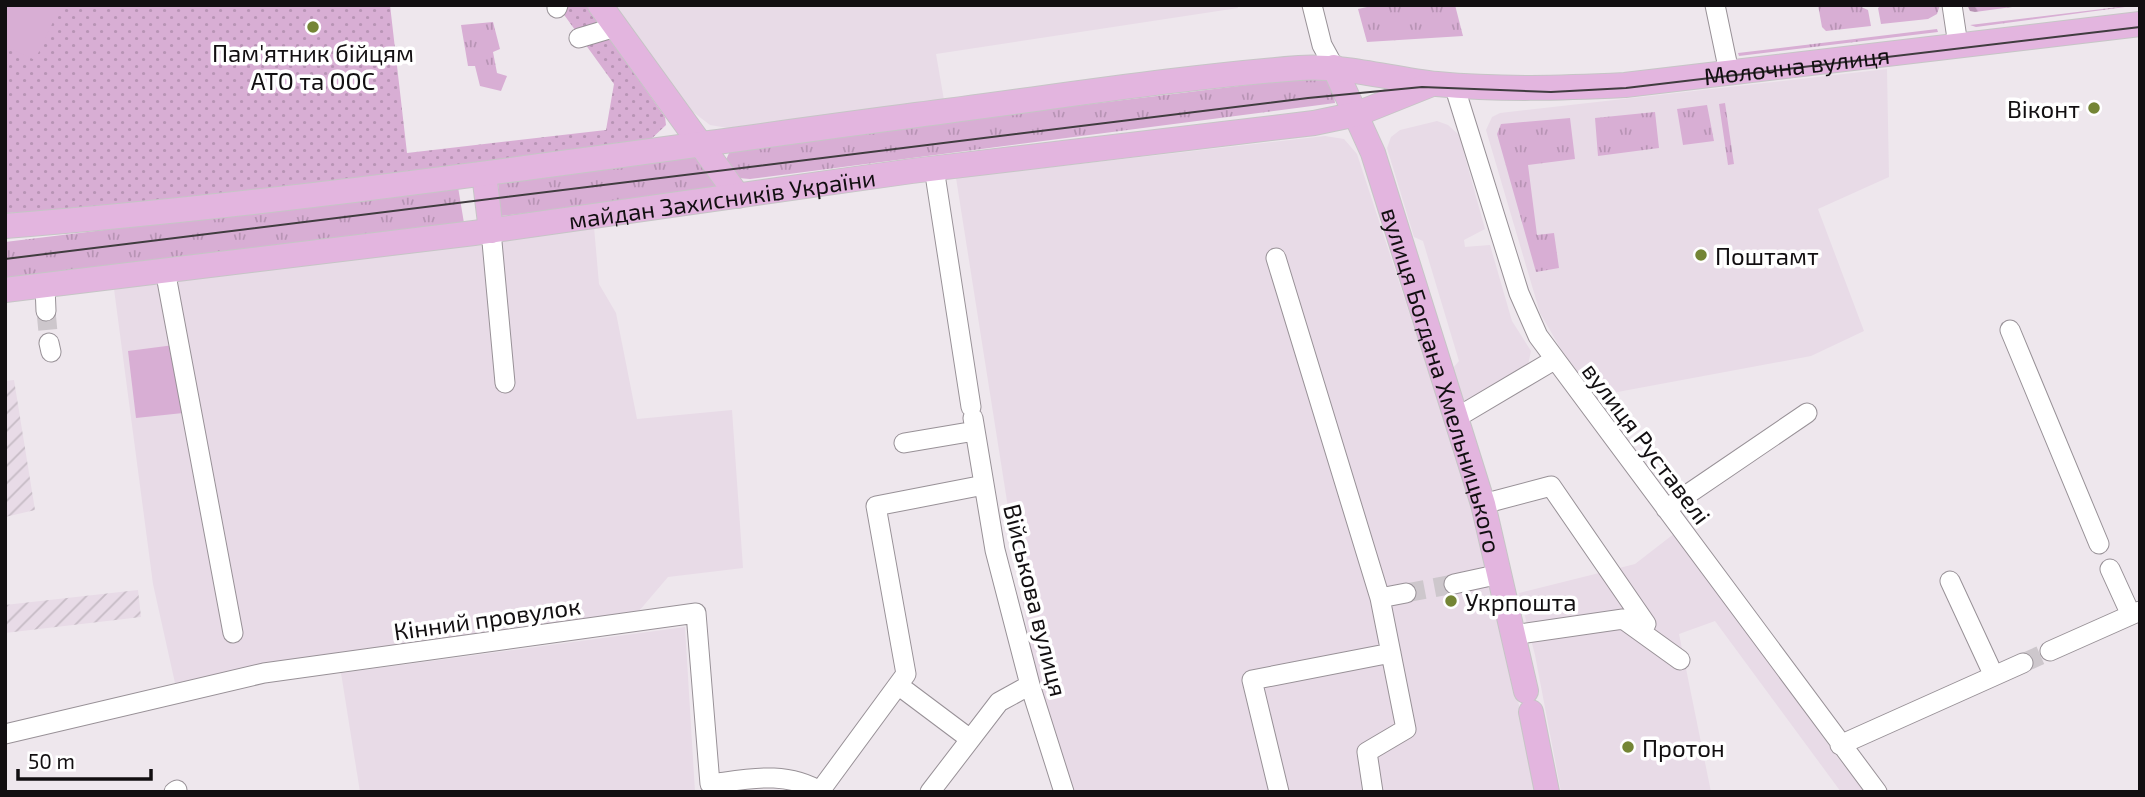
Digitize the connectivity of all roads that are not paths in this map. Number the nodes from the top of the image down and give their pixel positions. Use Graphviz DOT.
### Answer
graph roads {
  1 [pos="600,5"];
  2 [pos="1312,5"];
  3 [pos="1715,5"];
  4 [pos="1952,5"];
  5 [pos="2140,24"];
  6 [pos="616,27"];
  7 [pos="579,38"];
  8 [pos="1958,45"];
  9 [pos="1334,67"];
  10 [pos="1729,72"];
  11 [pos="1444,84"];
  12 [pos="1357,114"];
  13 [pos="699,144"];
  14 [pos="934,168"];
  15 [pos="484,174"];
  16 [pos="738,196"];
  17 [pos="5,226"];
  18 [pos="491,231"];
  19 [pos="1276,258"];
  20 [pos="165,270"];
  21 [pos="45,286"];
  22 [pos="5,290"];
  23 [pos="46,311"];
  24 [pos="2010,330"];
  25 [pos="1554,360"];
  26 [pos="505,383"];
  27 [pos="1807,413"];
  28 [pos="1456,418"];
  29 [pos="973,419"];
  30 [pos="904,443"];
  31 [pos="984,485"];
  32 [pos="1483,504"];
  33 [pos="1666,509"];
  34 [pos="2099,544"];
  35 [pos="2110,569"];
  36 [pos="1500,574"];
  37 [pos="1950,581"];
  38 [pos="1454,584"];
  39 [pos="1406,593"];
  40 [pos="1380,598"];
  41 [pos="2135,613"];
  42 [pos="1646,624"];
  43 [pos="233,633"];
  44 [pos="1513,635"];
  45 [pos="2050,651"];
  46 [pos="1391,653"];
  47 [pos="1680,660"];
  48 [pos="2023,663"];
  49 [pos="1994,676"];
  50 [pos="898,685"];
  51 [pos="1030,685"];
  52 [pos="5,734"];
  53 [pos="970,739"];
  54 [pos="1840,745"];
  55 [pos="783,785"];
  56 [pos="820,791"];
  57 [pos="930,792"];
  58 [pos="1064,792"];
  59 [pos="1279,792"];
  60 [pos="1373,792"];
  61 [pos="1547,792"];
  62 [pos="1877,792"];
  1 -- 6 [label="main road"];
  2 -- 9 [label="street"];
  3 -- 10 [label="street"];
  4 -- 8 [label="street"];
  5 -- 8 [label="main road, Молочна вулиця"];
  6 -- 7 [label="street"];
  6 -- 13 [label="main road"];
  8 -- 10 [label="main road, Молочна вулиця"];
  9 -- 11 [label="main road"];
  9 -- 12 [label="main road, вулиця Богдана Хмельницького"];
  9 -- 13 [label="main road"];
  10 -- 11 [label="main road, Молочна вулиця"];
  11 -- 12 [label="main road, майдан Захисників України"];
  11 -- 25 [label="street, вулиця Руставелі"];
  12 -- 14 [label="main road, майдан Захисників України"];
  12 -- 28 [label="main road, вулиця Богдана Хмельницького"];
  13 -- 15 [label="main road"];
  13 -- 16 [label="main road"];
  14 -- 16 [label="main road, майдан Захисників України"];
  14 -- 29 [label="street, Військова вулиця"];
  15 -- 17 [label="main road"];
  15 -- 18 [label="main road"];
  16 -- 18 [label="main road, майдан Захисників України"];
  18 -- 20 [label="main road, майдан Захисників України"];
  18 -- 26 [label="street"];
  19 -- 40 [label="street"];
  20 -- 21 [label="main road, майдан Захисників України"];
  20 -- 43 [label="street"];
  21 -- 22 [label="main road, майдан Захисників України"];
  21 -- 23 [label="street"];
  24 -- 34 [label="street"];
  25 -- 28 [label="street"];
  25 -- 33 [label="street, вулиця Руставелі"];
  27 -- 33 [label="street"];
  28 -- 32 [label="main road, вулиця Богдана Хмельницького"];
  29 -- 30 [label="street"];
  29 -- 31 [label="street, Військова вулиця"];
  31 -- 50 [label="street"];
  31 -- 51 [label="street, Військова вулиця"];
  32 -- 36 [label="main road, вулиця Богдана Хмельницького"];
  32 -- 42 [label="street"];
  33 -- 54 [label="street, вулиця Руставелі"];
  35 -- 41 [label="street"];
  36 -- 38 [label="street"];
  36 -- 44 [label="main road, вулиця Богдана Хмельницького"];
  37 -- 49 [label="street"];
  39 -- 40 [label="street"];
  40 -- 46 [label="street"];
  41 -- 45 [label="street"];
  44 -- 47 [label="street"];
  44 -- 61 [label="main road, вулиця Богдана Хмельницького"];
  46 -- 59 [label="street"];
  46 -- 60 [label="street"];
  48 -- 49 [label="street"];
  49 -- 54 [label="street"];
  50 -- 53 [label="street"];
  50 -- 56 [label="street"];
  51 -- 53 [label="street"];
  51 -- 58 [label="street, Військова вулиця"];
  52 -- 55 [label="street, Кінний провулок"];
  53 -- 57 [label="street"];
  54 -- 62 [label="street, вулиця Руставелі"];
  55 -- 56 [label="street, Кінний провулок"];
}
